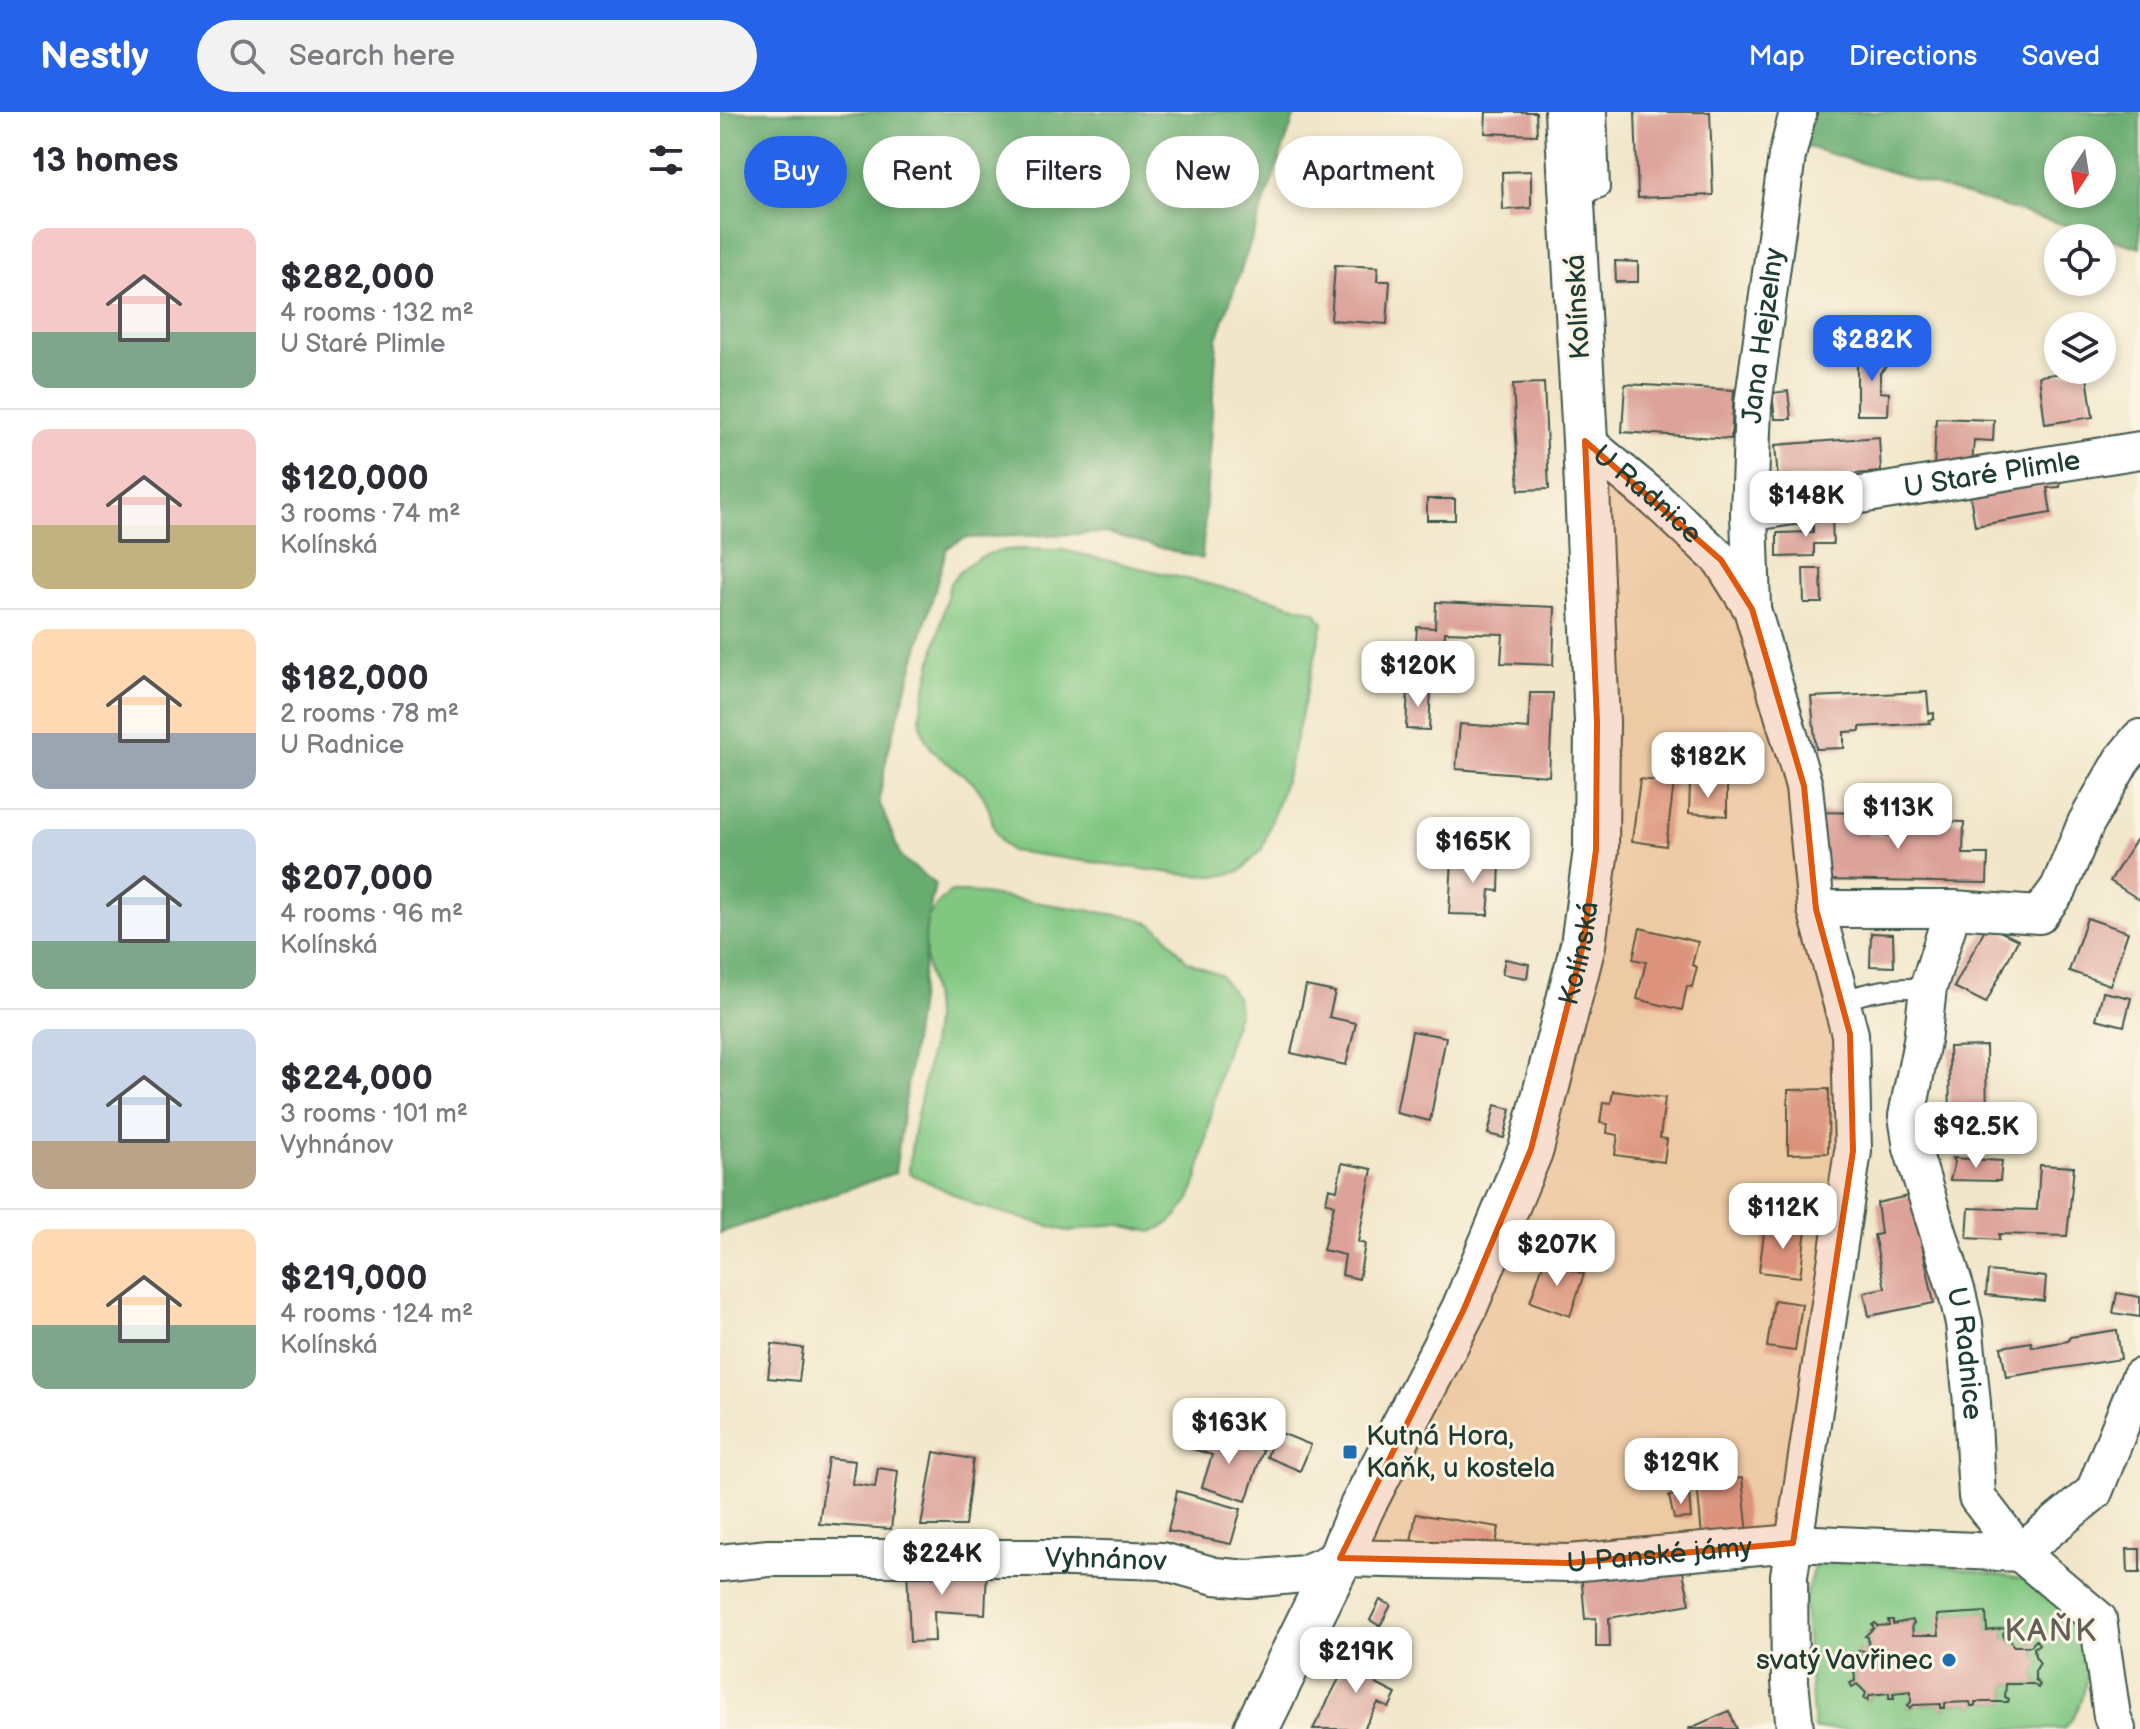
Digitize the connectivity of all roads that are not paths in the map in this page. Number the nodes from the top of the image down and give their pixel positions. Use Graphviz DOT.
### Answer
graph roads {
  1 [pos="1567,112"];
  2 [pos="1597,112"];
  3 [pos="1798,112"];
  4 [pos="1571,199"];
  5 [pos="1585,441"];
  6 [pos="2140,450"];
  7 [pos="1749,513"];
  8 [pos="1752,609"];
  9 [pos="2140,738"];
  10 [pos="1816,909"];
  11 [pos="1953,909"];
  12 [pos="1928,988"];
  13 [pos="1842,1001"];
  14 [pos="1912,1148"];
  15 [pos="1853,1151"];
  16 [pos="2140,1377"];
  17 [pos="1793,1543"];
  18 [pos="2020,1553"];
  19 [pos="1340,1558"];
  20 [pos="720,1563"];
  21 [pos="2108,1691"];
  22 [pos="1256,1729"];
  23 [pos="1795,1729"];
  24 [pos="2093,1729"];
  25 [pos="2117,1729"];
  1 -- 4 [label="street, Kolínská"];
  2 -- 4 [label="lane"];
  3 -- 7 [label="street, Jana Hejzelny"];
  4 -- 5 [label="street, Kolínská"];
  5 -- 8 [label="street, U Radnice"];
  5 -- 19 [label="street, Kolínská"];
  6 -- 7 [label="street, U Staré Plimle"];
  7 -- 8 [label="street, Jana Hejzelny"];
  8 -- 10 [label="street, U Radnice"];
  9 -- 11 [label="street"];
  10 -- 11 [label="street"];
  10 -- 13 [label="street, U Radnice"];
  11 -- 12 [label="street, U Radnice"];
  12 -- 13 [label="lane"];
  12 -- 14 [label="street, U Radnice"];
  13 -- 15 [label="street, U Radnice"];
  14 -- 15 [label="street"];
  14 -- 18 [label="street, U Radnice"];
  15 -- 17 [label="street, U Radnice"];
  16 -- 18 [label="street"];
  17 -- 18 [label="street"];
  17 -- 19 [label="street, U Panské jámy"];
  17 -- 23 [label="street, U Panské jámy"];
  18 -- 21 [label="street, U Radnice"];
  19 -- 20 [label="street, Vyhnánov"];
  19 -- 22 [label="street, Kolínská"];
  21 -- 24 [label="street"];
  21 -- 25 [label="street, U Radnice"];
}
